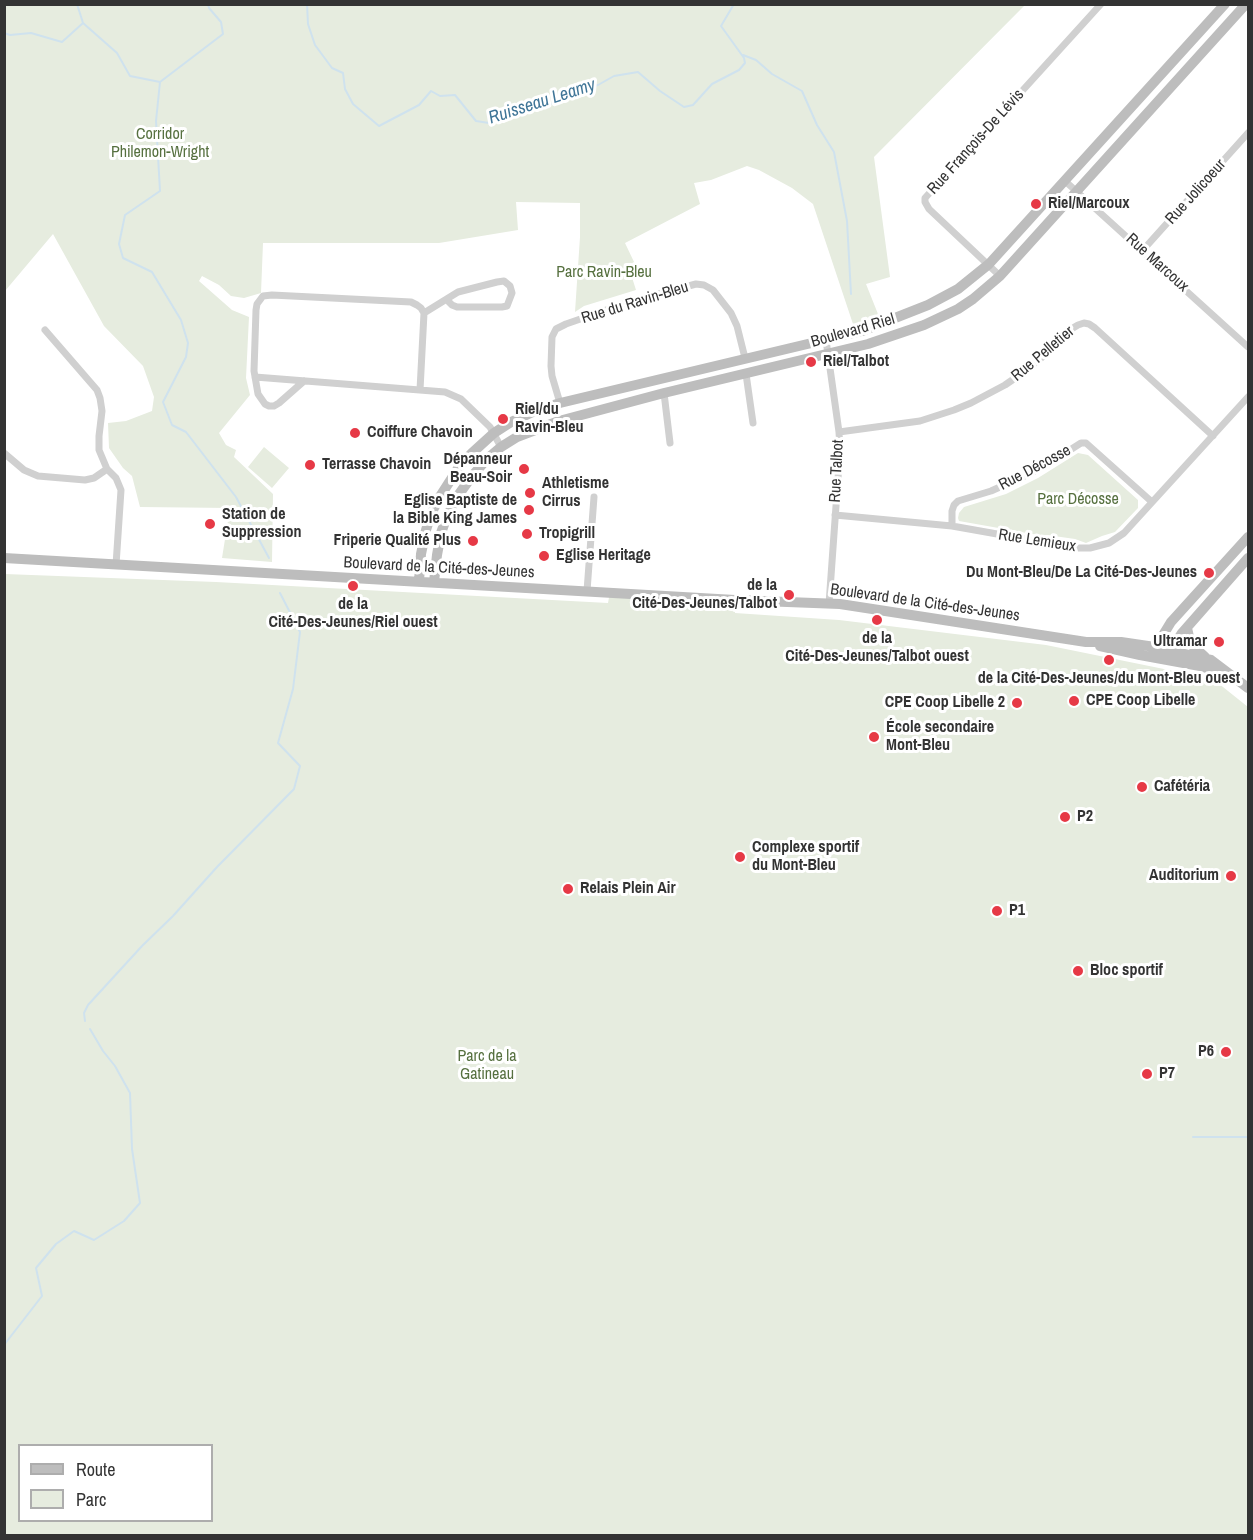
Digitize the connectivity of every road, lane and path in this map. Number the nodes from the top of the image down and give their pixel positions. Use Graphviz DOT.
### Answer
graph roads {
  1 [pos="1101,4"];
  2 [pos="1225,4"];
  3 [pos="1243,6"];
  4 [pos="1248,133"];
  5 [pos="1065,181"];
  6 [pos="1078,191"];
  7 [pos="1143,250"];
  8 [pos="989,264"];
  9 [pos="1000,276"];
  10 [pos="447,300"];
  11 [pos="424,313"];
  12 [pos="45,330"];
  13 [pos="826,340"];
  14 [pos="1248,347"];
  15 [pos="829,354"];
  16 [pos="745,358"];
  17 [pos="746,374"];
  18 [pos="255,377"];
  19 [pos="304,381"];
  20 [pos="420,390"];
  21 [pos="664,393"];
  22 [pos="1248,397"];
  23 [pos="560,403"];
  24 [pos="753,423"];
  25 [pos="839,432"];
  26 [pos="494,433"];
  27 [pos="1213,436"];
  28 [pos="670,443"];
  29 [pos="501,447"];
  30 [pos="4,453"];
  31 [pos="108,469"];
  32 [pos="594,497"];
  33 [pos="1152,502"];
  34 [pos="835,515"];
  35 [pos="952,526"];
  36 [pos="1248,537"];
  37 [pos="4,558"];
  38 [pos="1248,558"];
  39 [pos="116,565"];
  40 [pos="418,581"];
  41 [pos="434,582"];
  42 [pos="587,591"];
  43 [pos="829,604"];
  44 [pos="1187,627"];
  45 [pos="1161,654"];
  46 [pos="1211,660"];
  47 [pos="1237,679"];
  48 [pos="1248,688"];
  1 -- 8 [label="street, Rue François-De Lévis"];
  2 -- 5 [label="street, Boulevard Riel"];
  3 -- 6 [label="street, Boulevard Riel"];
  4 -- 7 [label="street, Rue Jolicoeur"];
  5 -- 6 [label="street, Rue Marcoux"];
  5 -- 8 [label="street, Boulevard Riel"];
  6 -- 7 [label="street, Rue Marcoux"];
  6 -- 9 [label="street, Boulevard Riel"];
  7 -- 14 [label="street, Rue Marcoux"];
  8 -- 9 [label="street, Rue François-De Lévis"];
  8 -- 13 [label="street, Boulevard Riel"];
  9 -- 15 [label="street, Boulevard Riel"];
  10 -- 10 [label="street"];
  10 -- 11 [label="street"];
  11 -- 18 [label="street"];
  11 -- 20 [label="street"];
  12 -- 31 [label="street"];
  13 -- 15 [label="street, Rue Talbot"];
  13 -- 16 [label="street, Boulevard Riel"];
  15 -- 17 [label="street, Boulevard Riel"];
  15 -- 25 [label="street, Rue Talbot"];
  16 -- 23 [label="street, Boulevard Riel"];
  16 -- 23 [label="street, Rue du Ravin-Bleu"];
  17 -- 21 [label="street, Boulevard Riel"];
  17 -- 24 [label="street"];
  18 -- 19 [label="street"];
  18 -- 19 [label="street"];
  19 -- 20 [label="street"];
  20 -- 26 [label="street"];
  21 -- 28 [label="street"];
  21 -- 29 [label="street, Boulevard Riel"];
  22 -- 27 [label="street, Rue Lemieux"];
  23 -- 26 [label="street, Boulevard Riel"];
  25 -- 27 [label="street, Rue Pelletier"];
  25 -- 34 [label="street, Rue Talbot"];
  26 -- 29 [label="street"];
  26 -- 40 [label="street, Boulevard Riel"];
  27 -- 33 [label="street, Rue Lemieux"];
  29 -- 41 [label="street, Boulevard Riel"];
  30 -- 31 [label="street"];
  31 -- 39 [label="street"];
  32 -- 42 [label="street"];
  33 -- 35 [label="street, Rue Lemieux"];
  33 -- 35 [label="street, Rue Décosse"];
  34 -- 35 [label="street, Rue Lemieux"];
  34 -- 43 [label="street, Rue Talbot"];
  36 -- 45 [label="street"];
  37 -- 39 [label="street, Boulevard de la Cité-des-Jeunes"];
  38 -- 44 [label="street"];
  39 -- 40 [label="street, Boulevard de la Cité-des-Jeunes"];
  40 -- 41 [label="street, Boulevard de la Cité-des-Jeunes"];
  41 -- 42 [label="street, Boulevard de la Cité-des-Jeunes"];
  42 -- 43 [label="street, Boulevard de la Cité-des-Jeunes"];
  43 -- 45 [label="street, Boulevard de la Cité-des-Jeunes"];
  44 -- 45 [label="street"];
  44 -- 46 [label="street"];
  45 -- 46 [label="street, Boulevard de la Cité-des-Jeunes"];
  45 -- 47 [label="street, Boulevard de la Cité-des-Jeunes"];
  46 -- 47 [label="street, Boulevard de la Cité-des-Jeunes"];
  47 -- 48 [label="street, Boulevard de la Cité-des-Jeunes"];
}
